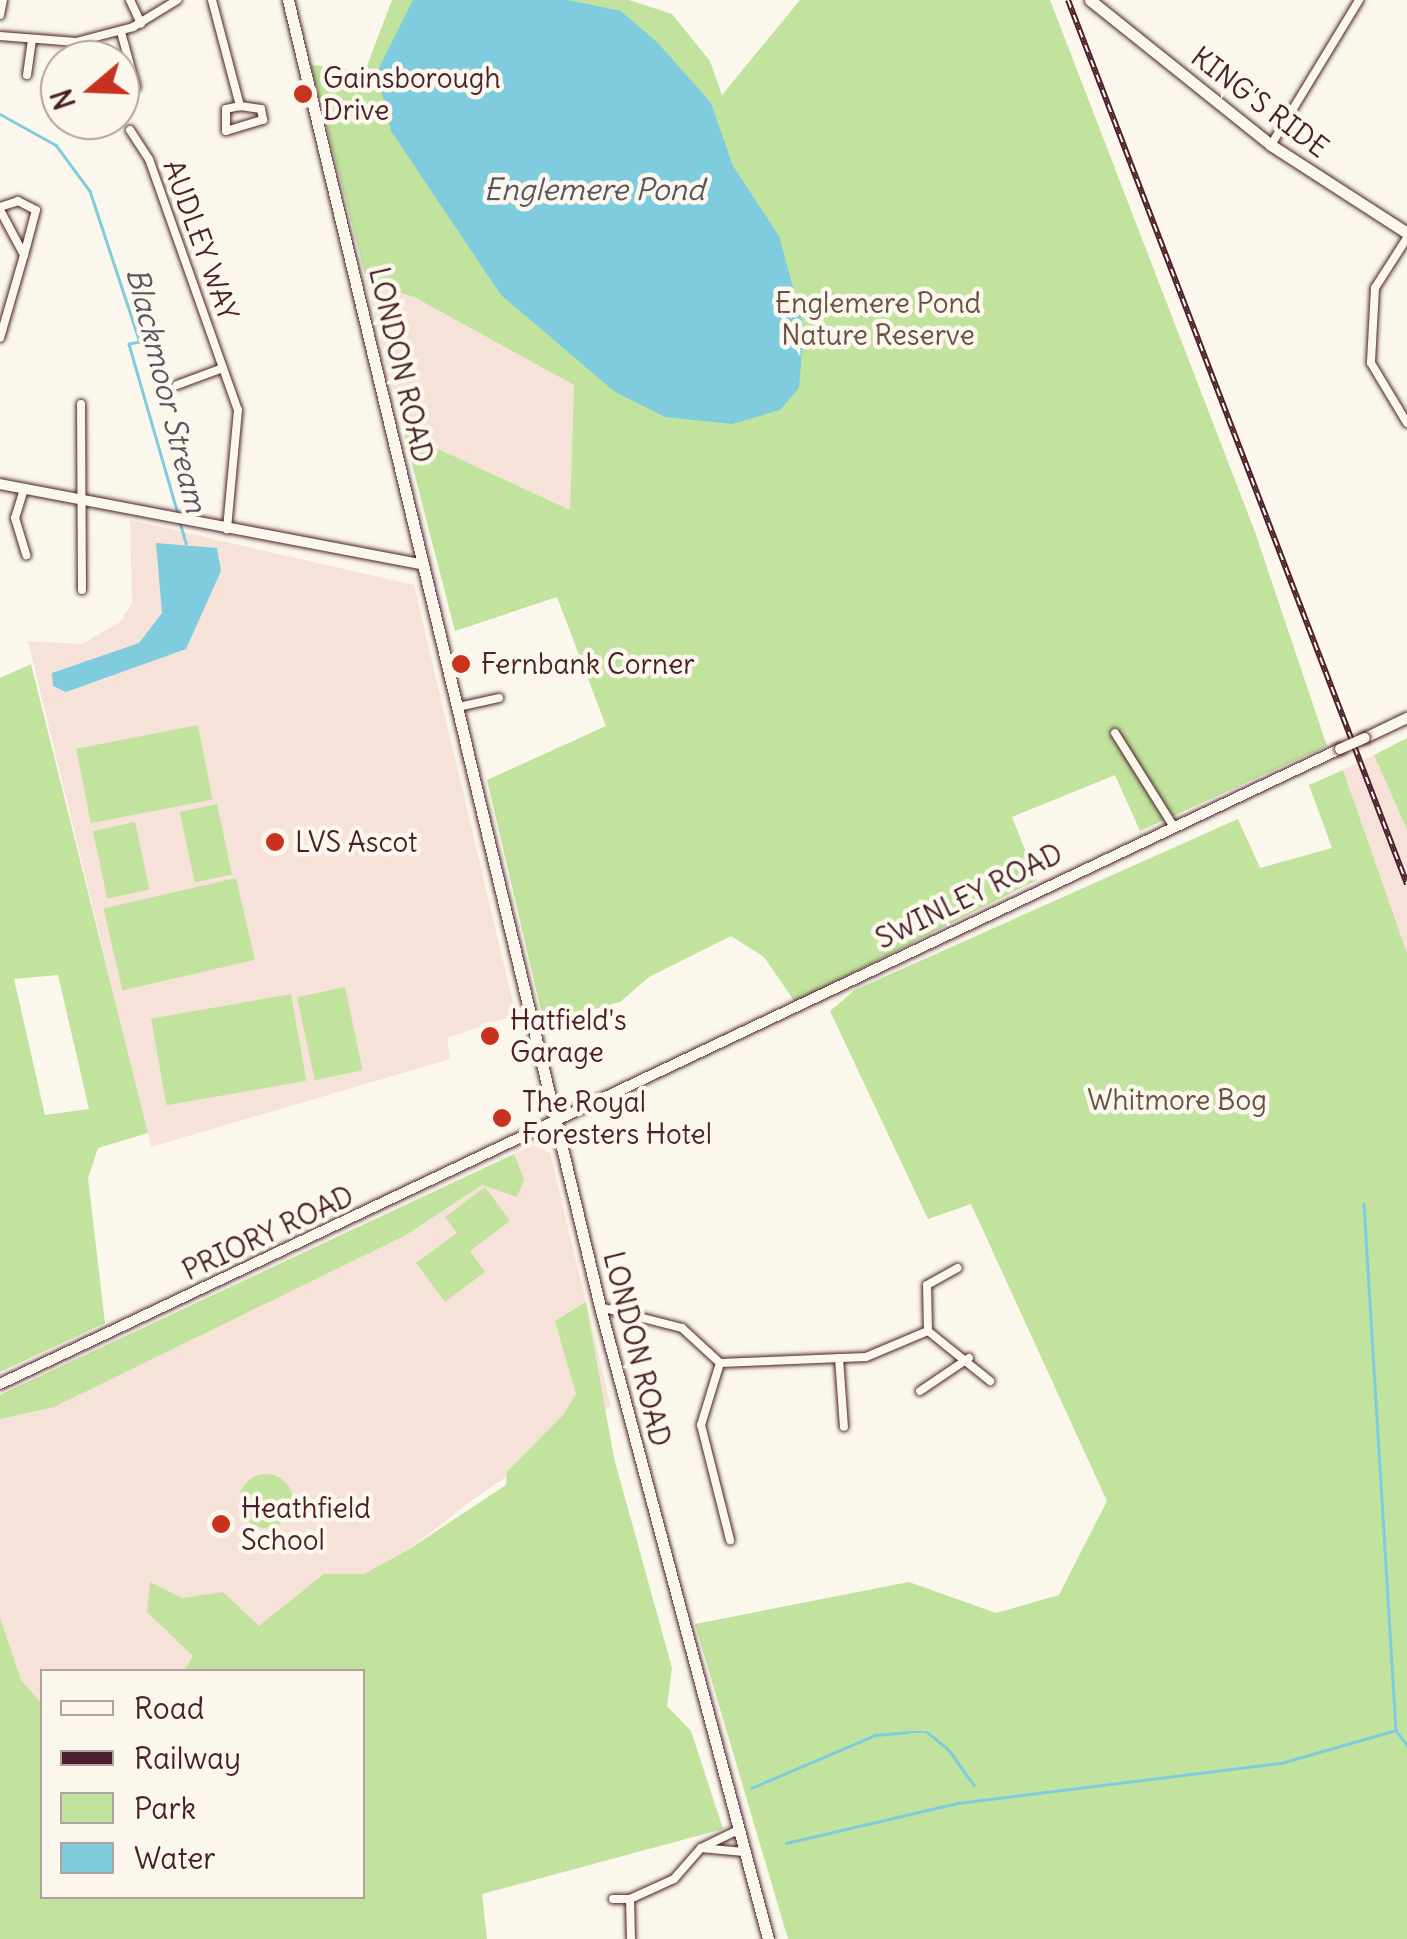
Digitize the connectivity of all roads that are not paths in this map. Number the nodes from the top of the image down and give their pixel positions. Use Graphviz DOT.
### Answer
graph roads {
  1 [pos="3,0"];
  2 [pos="130,0"];
  3 [pos="176,0"];
  4 [pos="212,0"];
  5 [pos="288,0"];
  6 [pos="1090,0"];
  7 [pos="1359,0"];
  8 [pos="0,15"];
  9 [pos="141,24"];
  10 [pos="121,32"];
  11 [pos="0,36"];
  12 [pos="32,40"];
  13 [pos="123,40"];
  14 [pos="27,75"];
  15 [pos="240,106"];
  16 [pos="134,140"];
  17 [pos="1271,145"];
  18 [pos="0,209"];
  19 [pos="1407,235"];
  20 [pos="24,256"];
  21 [pos="0,338"];
  22 [pos="223,368"];
  23 [pos="177,385"];
  24 [pos="81,404"];
  25 [pos="1407,423"];
  26 [pos="0,484"];
  27 [pos="24,489"];
  28 [pos="82,498"];
  29 [pos="227,530"];
  30 [pos="26,555"];
  31 [pos="423,564"];
  32 [pos="82,590"];
  33 [pos="499,698"];
  34 [pos="458,707"];
  35 [pos="1407,718"];
  36 [pos="1115,733"];
  37 [pos="1172,824"];
  38 [pos="555,1123"];
  39 [pos="958,1268"];
  40 [pos="600,1307"];
  41 [pos="928,1331"];
  42 [pos="839,1358"];
  43 [pos="968,1358"];
  44 [pos="720,1363"];
  45 [pos="990,1381"];
  46 [pos="0,1384"];
  47 [pos="920,1391"];
  48 [pos="844,1427"];
  49 [pos="730,1540"];
  50 [pos="738,1830"];
  51 [pos="701,1848"];
  52 [pos="744,1852"];
  53 [pos="613,1899"];
  54 [pos="630,1899"];
  55 [pos="631,1939"];
  56 [pos="768,1939"];
  1 -- 8 [label="street"];
  2 -- 9 [label="street"];
  3 -- 9 [label="street"];
  4 -- 15 [label="street"];
  5 -- 31 [label="main road, LONDON ROAD"];
  6 -- 17 [label="main road, KING'S RIDE"];
  7 -- 17 [label="street"];
  9 -- 10 [label="street"];
  10 -- 12 [label="street"];
  10 -- 13 [label="street"];
  11 -- 12 [label="street"];
  12 -- 14 [label="street"];
  15 -- 15 [label="street"];
  16 -- 22 [label="street, AUDLEY WAY"];
  17 -- 19 [label="main road, KING'S RIDE"];
  18 -- 20 [label="street"];
  18 -- 20 [label="street"];
  19 -- 25 [label="street"];
  20 -- 21 [label="street"];
  22 -- 23 [label="street"];
  22 -- 29 [label="street, AUDLEY WAY"];
  24 -- 28 [label="street"];
  26 -- 27 [label="main road"];
  27 -- 28 [label="main road"];
  27 -- 30 [label="street"];
  28 -- 29 [label="main road"];
  28 -- 32 [label="street"];
  29 -- 31 [label="main road"];
  31 -- 34 [label="main road, LONDON ROAD"];
  33 -- 34 [label="street"];
  34 -- 38 [label="main road, LONDON ROAD"];
  35 -- 37 [label="main road, SWINLEY ROAD, bridge"];
  36 -- 37 [label="street"];
  37 -- 38 [label="main road, SWINLEY ROAD"];
  38 -- 40 [label="main road, LONDON ROAD"];
  38 -- 46 [label="main road, PRIORY ROAD"];
  39 -- 41 [label="street"];
  40 -- 44 [label="street"];
  40 -- 50 [label="main road, LONDON ROAD"];
  41 -- 42 [label="street"];
  41 -- 43 [label="street"];
  42 -- 44 [label="street"];
  42 -- 48 [label="street"];
  43 -- 45 [label="street"];
  43 -- 47 [label="street"];
  44 -- 49 [label="street"];
  50 -- 51 [label="street"];
  50 -- 52 [label="main road, LONDON ROAD"];
  51 -- 52 [label="street"];
  51 -- 54 [label="street"];
  52 -- 56 [label="main road, LONDON ROAD"];
  53 -- 54 [label="street"];
  54 -- 55 [label="street"];
}
